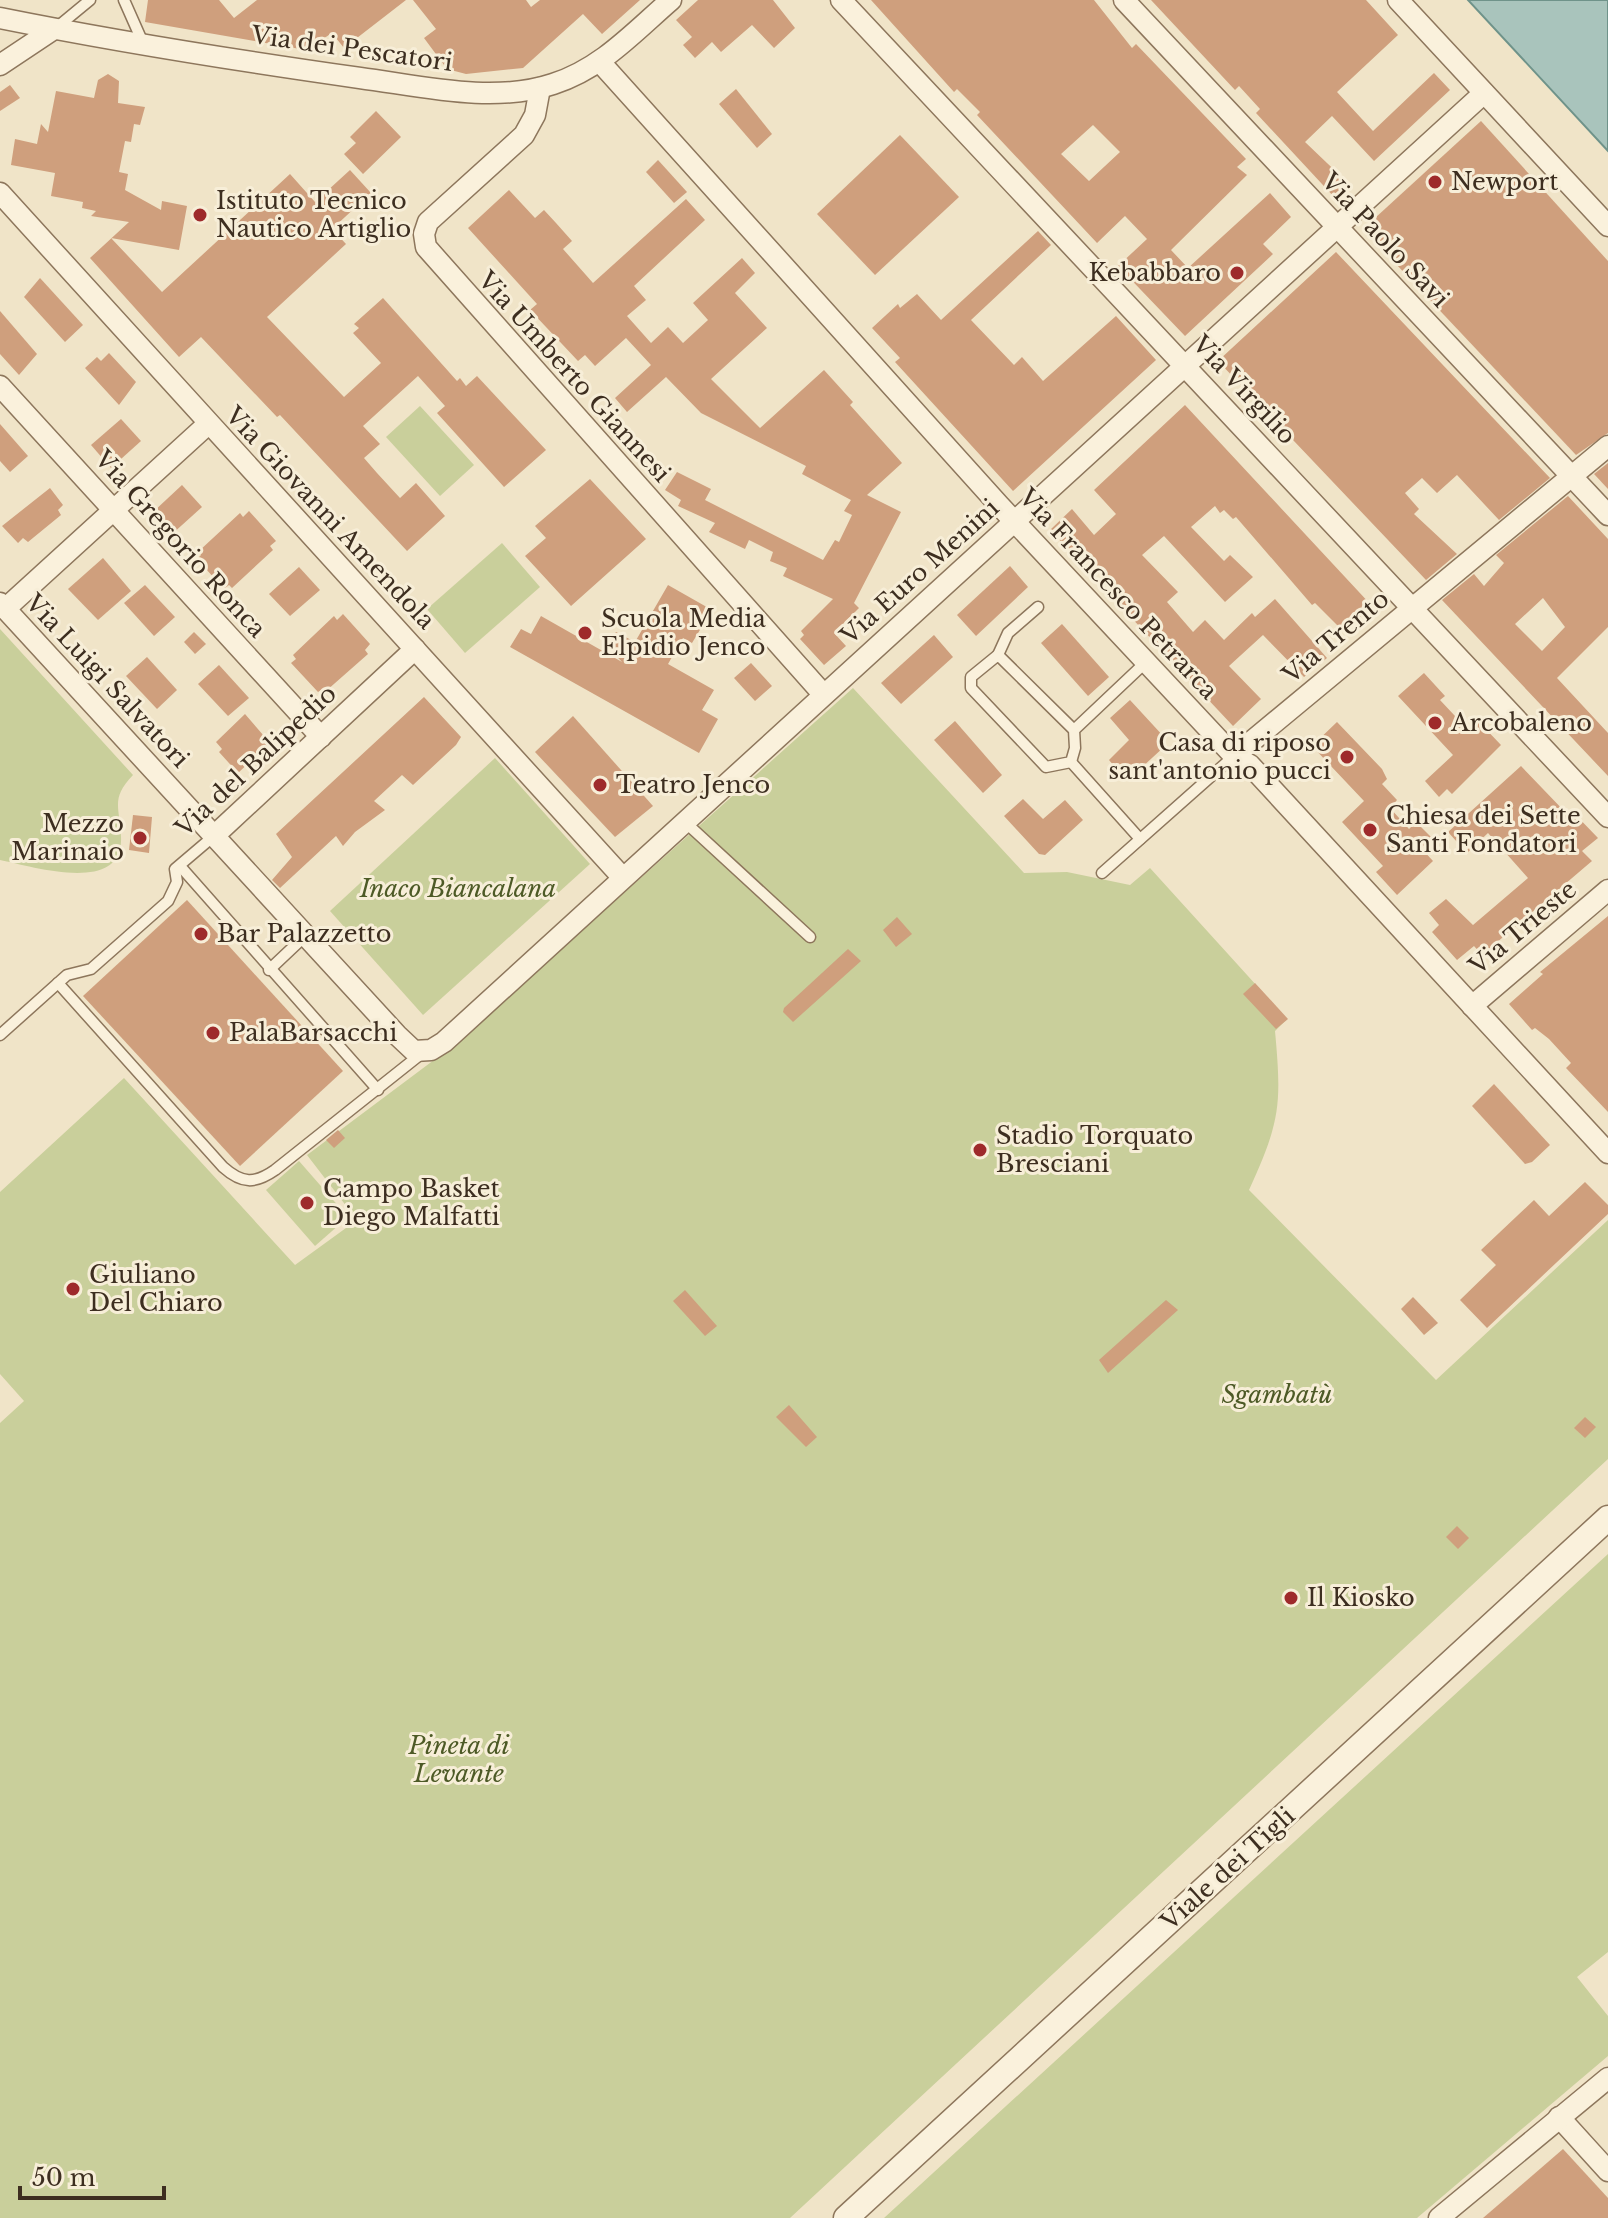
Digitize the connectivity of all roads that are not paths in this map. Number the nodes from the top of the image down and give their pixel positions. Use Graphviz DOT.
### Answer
graph roads {
  1 [pos="90,0"];
  2 [pos="124,0"];
  3 [pos="671,0"];
  4 [pos="841,0"];
  5 [pos="1124,0"];
  6 [pos="1398,0"];
  7 [pos="0,18"];
  8 [pos="54,29"];
  9 [pos="144,45"];
  10 [pos="600,62"];
  11 [pos="0,65"];
  12 [pos="540,88"];
  13 [pos="1484,93"];
  14 [pos="0,193"];
  15 [pos="1608,226"];
  16 [pos="1337,227"];
  17 [pos="1186,365"];
  18 [pos="0,386"];
  19 [pos="208,424"];
  20 [pos="1608,446"];
  21 [pos="1572,476"];
  22 [pos="113,510"];
  23 [pos="1608,515"];
  24 [pos="1016,521"];
  25 [pos="2,606"];
  26 [pos="1038,607"];
  27 [pos="1413,607"];
  28 [pos="415,649"];
  29 [pos="998,655"];
  30 [pos="1147,661"];
  31 [pos="823,694"];
  32 [pos="1074,730"];
  33 [pos="321,737"];
  34 [pos="1234,756"];
  35 [pos="1071,762"];
  36 [pos="1608,817"];
  37 [pos="683,821"];
  38 [pos="215,835"];
  39 [pos="1140,839"];
  40 [pos="180,866"];
  41 [pos="1102,873"];
  42 [pos="623,878"];
  43 [pos="1608,890"];
  44 [pos="305,936"];
  45 [pos="810,937"];
  46 [pos="269,970"];
  47 [pos="58,983"];
  48 [pos="1472,1006"];
  49 [pos="0,1035"];
  50 [pos="424,1052"];
  51 [pos="378,1090"];
  52 [pos="1608,1153"];
  53 [pos="1608,1518"];
  54 [pos="1608,2078"];
  55 [pos="1559,2117"];
  56 [pos="1608,2171"];
  57 [pos="846,2218"];
  58 [pos="1439,2218"];
  1 -- 8 [label="lane"];
  2 -- 9 [label="lane"];
  3 -- 10 [label="street, Via dei Pescatori"];
  4 -- 17 [label="street, Via Virgilio"];
  5 -- 16 [label="street, Via Paolo Savi"];
  6 -- 13 [label="street"];
  7 -- 8 [label="street, Via dei Pescatori"];
  8 -- 9 [label="street, Via dei Pescatori"];
  8 -- 11 [label="street"];
  9 -- 12 [label="street, Via dei Pescatori"];
  10 -- 12 [label="street, Via dei Pescatori"];
  10 -- 24 [label="street, Via Francesco Petrarca"];
  12 -- 31 [label="street, Via Umberto Giannesi"];
  13 -- 15 [label="street"];
  13 -- 16 [label="street, Via Euro Menini"];
  14 -- 19 [label="street, Via Giovanni Amendola"];
  16 -- 17 [label="street, Via Euro Menini"];
  16 -- 21 [label="street, Via Paolo Savi"];
  17 -- 24 [label="street, Via Euro Menini"];
  17 -- 27 [label="street, Via Virgilio"];
  18 -- 22 [label="street, Via Gregorio Ronca"];
  19 -- 22 [label="street"];
  19 -- 28 [label="street, Via Giovanni Amendola"];
  20 -- 21 [label="street, Via Trento"];
  21 -- 23 [label="street, Via Paolo Savi"];
  21 -- 27 [label="street, Via Trento"];
  22 -- 25 [label="street"];
  22 -- 33 [label="street, Via Gregorio Ronca"];
  24 -- 30 [label="street, Via Francesco Petrarca"];
  24 -- 31 [label="street, Via Euro Menini"];
  25 -- 38 [label="street, Via Luigi Salvatori"];
  26 -- 29 [label="lane"];
  27 -- 34 [label="street, Via Trento"];
  27 -- 36 [label="street, Via Virgilio"];
  28 -- 33 [label="street, Via del Balipedio"];
  28 -- 42 [label="street, Via Giovanni Amendola"];
  29 -- 32 [label="lane"];
  29 -- 35 [label="lane"];
  30 -- 32 [label="lane"];
  30 -- 34 [label="street, Via Francesco Petrarca"];
  31 -- 37 [label="street, Via Euro Menini"];
  32 -- 35 [label="lane"];
  33 -- 38 [label="street, Via del Balipedio"];
  34 -- 39 [label="lane, Via Trento"];
  34 -- 48 [label="street, Via Francesco Petrarca"];
  35 -- 39 [label="lane"];
  37 -- 42 [label="street, Via Euro Menini"];
  37 -- 45 [label="lane"];
  38 -- 40 [label="lane, Via del Balipedio"];
  38 -- 44 [label="street, Via Luigi Salvatori"];
  39 -- 41 [label="lane, Via Trento"];
  40 -- 46 [label="lane"];
  40 -- 47 [label="lane, Via del Balipedio"];
  42 -- 50 [label="street, Via Euro Menini"];
  43 -- 48 [label="street, Via Trieste"];
  44 -- 46 [label="lane"];
  44 -- 50 [label="street, Via Luigi Salvatori"];
  46 -- 51 [label="lane"];
  47 -- 49 [label="lane, Via del Balipedio"];
  47 -- 51 [label="lane"];
  48 -- 52 [label="street, Via Francesco Petrarca"];
  50 -- 51 [label="lane"];
  53 -- 57 [label="street, Viale dei Tigli"];
  54 -- 55 [label="street"];
  55 -- 56 [label="street"];
  55 -- 58 [label="street"];
}
